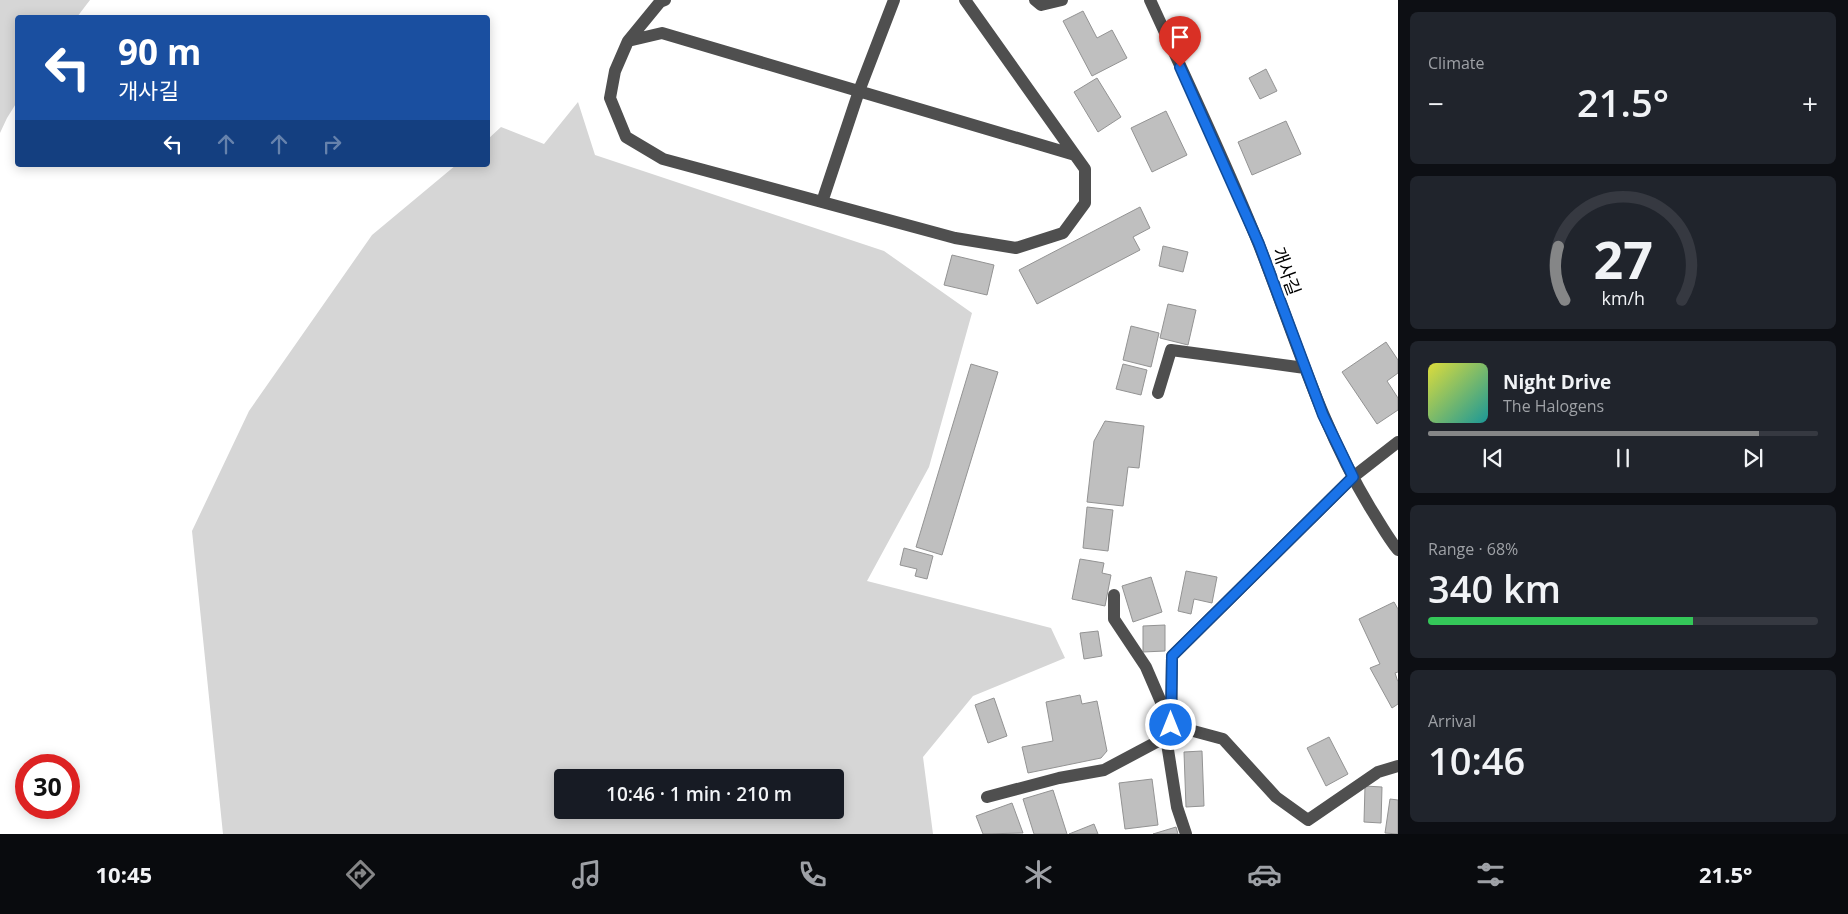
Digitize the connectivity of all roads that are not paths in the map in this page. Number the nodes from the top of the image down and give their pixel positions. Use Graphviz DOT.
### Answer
graph roads {
  1 [pos="665,0"];
  2 [pos="894,0"];
  3 [pos="965,0"];
  4 [pos="1035,0"];
  5 [pos="1062,0"];
  6 [pos="1150,0"];
  7 [pos="628,41"];
  8 [pos="859,91"];
  9 [pos="1075,155"];
  10 [pos="822,202"];
  11 [pos="1305,368"];
  12 [pos="1158,393"];
  13 [pos="1398,442"];
  14 [pos="1353,477"];
  15 [pos="1398,550"];
  16 [pos="1114,595"];
  17 [pos="1171,725"];
  18 [pos="1166,737"];
  19 [pos="1398,766"];
  20 [pos="987,797"];
  21 [pos="1186,834"];
  1 -- 7 [label="street"];
  2 -- 8 [label="street"];
  3 -- 9 [label="street"];
  4 -- 5 [label="street"];
  6 -- 11 [label="street, 개사길"];
  7 -- 8 [label="street"];
  7 -- 10 [label="street"];
  8 -- 9 [label="street"];
  8 -- 10 [label="street"];
  9 -- 10 [label="street"];
  11 -- 12 [label="street"];
  11 -- 14 [label="street, 개사길"];
  13 -- 14 [label="street"];
  14 -- 15 [label="street, 개사길"];
  14 -- 17 [label="street"];
  16 -- 17 [label="street"];
  17 -- 18 [label="street"];
  17 -- 19 [label="street"];
  18 -- 20 [label="street"];
  18 -- 21 [label="street"];
}
